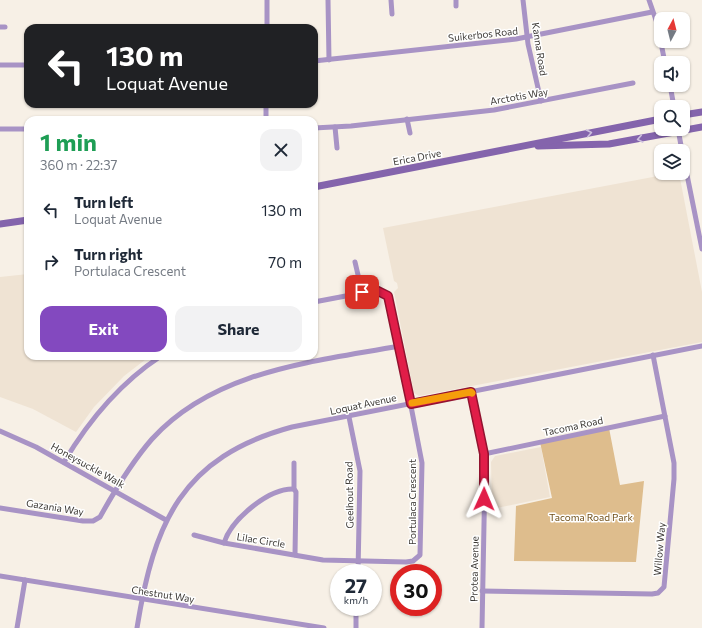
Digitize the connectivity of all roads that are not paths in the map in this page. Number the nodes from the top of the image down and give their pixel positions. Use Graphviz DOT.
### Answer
graph roads {
  1 [pos="266,0"];
  2 [pos="328,0"];
  3 [pos="391,0"];
  4 [pos="523,0"];
  5 [pos="649,0"];
  6 [pos="652,12"];
  7 [pos="392,14"];
  8 [pos="267,24"];
  9 [pos="528,38"];
  10 [pos="664,56"];
  11 [pos="329,60"];
  12 [pos="318,61"];
  13 [pos="0,65"];
  14 [pos="24,65"];
  15 [pos="633,83"];
  16 [pos="540,101"];
  17 [pos="702,112"];
  18 [pos="690,114"];
  19 [pos="407,119"];
  20 [pos="654,120"];
  21 [pos="335,127"];
  22 [pos="702,127"];
  23 [pos="318,128"];
  24 [pos="690,128"];
  25 [pos="0,129"];
  26 [pos="24,129"];
  27 [pos="410,133"];
  28 [pos="654,135"];
  29 [pos="524,147"];
  30 [pos="337,148"];
  31 [pos="688,180"];
  32 [pos="318,186"];
  33 [pos="24,221"];
  34 [pos="0,224"];
  35 [pos="702,249"];
  36 [pos="355,262"];
  37 [pos="362,292"];
  38 [pos="318,301"];
  39 [pos="399,346"];
  40 [pos="702,346"];
  41 [pos="653,355"];
  42 [pos="156,360"];
  43 [pos="471,392"];
  44 [pos="411,404"];
  45 [pos="665,416"];
  46 [pos="349,417"];
  47 [pos="0,431"];
  48 [pos="484,454"];
  49 [pos="64,462"];
  50 [pos="294,463"];
  51 [pos="294,489"];
  52 [pos="115,490"];
  53 [pos="0,508"];
  54 [pos="166,520"];
  55 [pos="194,535"];
  56 [pos="224,543"];
  57 [pos="295,555"];
  58 [pos="358,561"];
  59 [pos="0,576"];
  60 [pos="25,580"];
  61 [pos="482,591"];
  62 [pos="142,600"];
  63 [pos="356,616"];
  64 [pos="17,628"];
  65 [pos="137,628"];
  66 [pos="324,628"];
  67 [pos="356,628"];
  68 [pos="482,628"];
  1 -- 8 [label="street"];
  2 -- 11 [label="street"];
  3 -- 7 [label="street"];
  4 -- 9 [label="street, Kanna Road"];
  5 -- 6 [label="street"];
  6 -- 9 [label="street, Suikerbos Road"];
  6 -- 10 [label="street"];
  9 -- 11 [label="street, Suikerbos Road"];
  9 -- 16 [label="street, Kanna Road"];
  11 -- 12 [label="street, Suikerbos Road"];
  13 -- 14 [label="street"];
  15 -- 16 [label="street, Arctotis Way"];
  16 -- 19 [label="street, Arctotis Way"];
  17 -- 18 [label="main road"];
  19 -- 21 [label="street, Arctotis Way"];
  19 -- 27 [label="street"];
  29 -- 20 [label="main road, Erica Drive, one-way"];
  21 -- 23 [label="street, Arctotis Way"];
  21 -- 30 [label="street"];
  22 -- 24 [label="main road, Erica Drive"];
  25 -- 26 [label="street"];
  28 -- 29 [label="main road, Erica Drive, one-way"];
  29 -- 32 [label="main road, Erica Drive"];
  31 -- 35 [label="street"];
  33 -- 34 [label="main road"];
  36 -- 37 [label="street"];
  37 -- 38 [label="street"];
  37 -- 39 [label="street, Portulaca Crescent"];
  39 -- 44 [label="street, Portulaca Crescent"];
  39 -- 52 [label="street, Gazania Way"];
  40 -- 41 [label="street, Loquat Avenue"];
  41 -- 43 [label="street, Loquat Avenue"];
  41 -- 45 [label="street, Willow Way"];
  42 -- 49 [label="street"];
  43 -- 44 [label="street, Loquat Avenue"];
  43 -- 48 [label="street, Protea Avenue"];
  44 -- 46 [label="street, Loquat Avenue"];
  44 -- 58 [label="street, Portulaca Crescent"];
  45 -- 48 [label="street, Tacoma Road"];
  45 -- 61 [label="street, Willow Way"];
  46 -- 54 [label="street, Loquat Avenue"];
  46 -- 58 [label="street, Geelhout Road"];
  47 -- 49 [label="street, Honeysuckle Walk"];
  48 -- 61 [label="street, Protea Avenue"];
  49 -- 52 [label="street, Honeysuckle Walk"];
  50 -- 51 [label="street, Lilac Circle"];
  51 -- 56 [label="street, Lilac Circle"];
  51 -- 57 [label="street, Lilac Circle"];
  52 -- 53 [label="street, Gazania Way"];
  52 -- 54 [label="street, Honeysuckle Walk"];
  54 -- 62 [label="street, Loquat Avenue"];
  55 -- 56 [label="street, Lilac Circle"];
  56 -- 57 [label="street, Lilac Circle"];
  57 -- 58 [label="street, Lilac Circle"];
  59 -- 60 [label="street, Chestnut Way"];
  60 -- 62 [label="street, Chestnut Way"];
  60 -- 64 [label="street"];
  61 -- 68 [label="street, Protea Avenue"];
  62 -- 65 [label="street, Loquat Avenue"];
  62 -- 66 [label="street, Chestnut Way"];
  63 -- 67 [label="street"];
}
